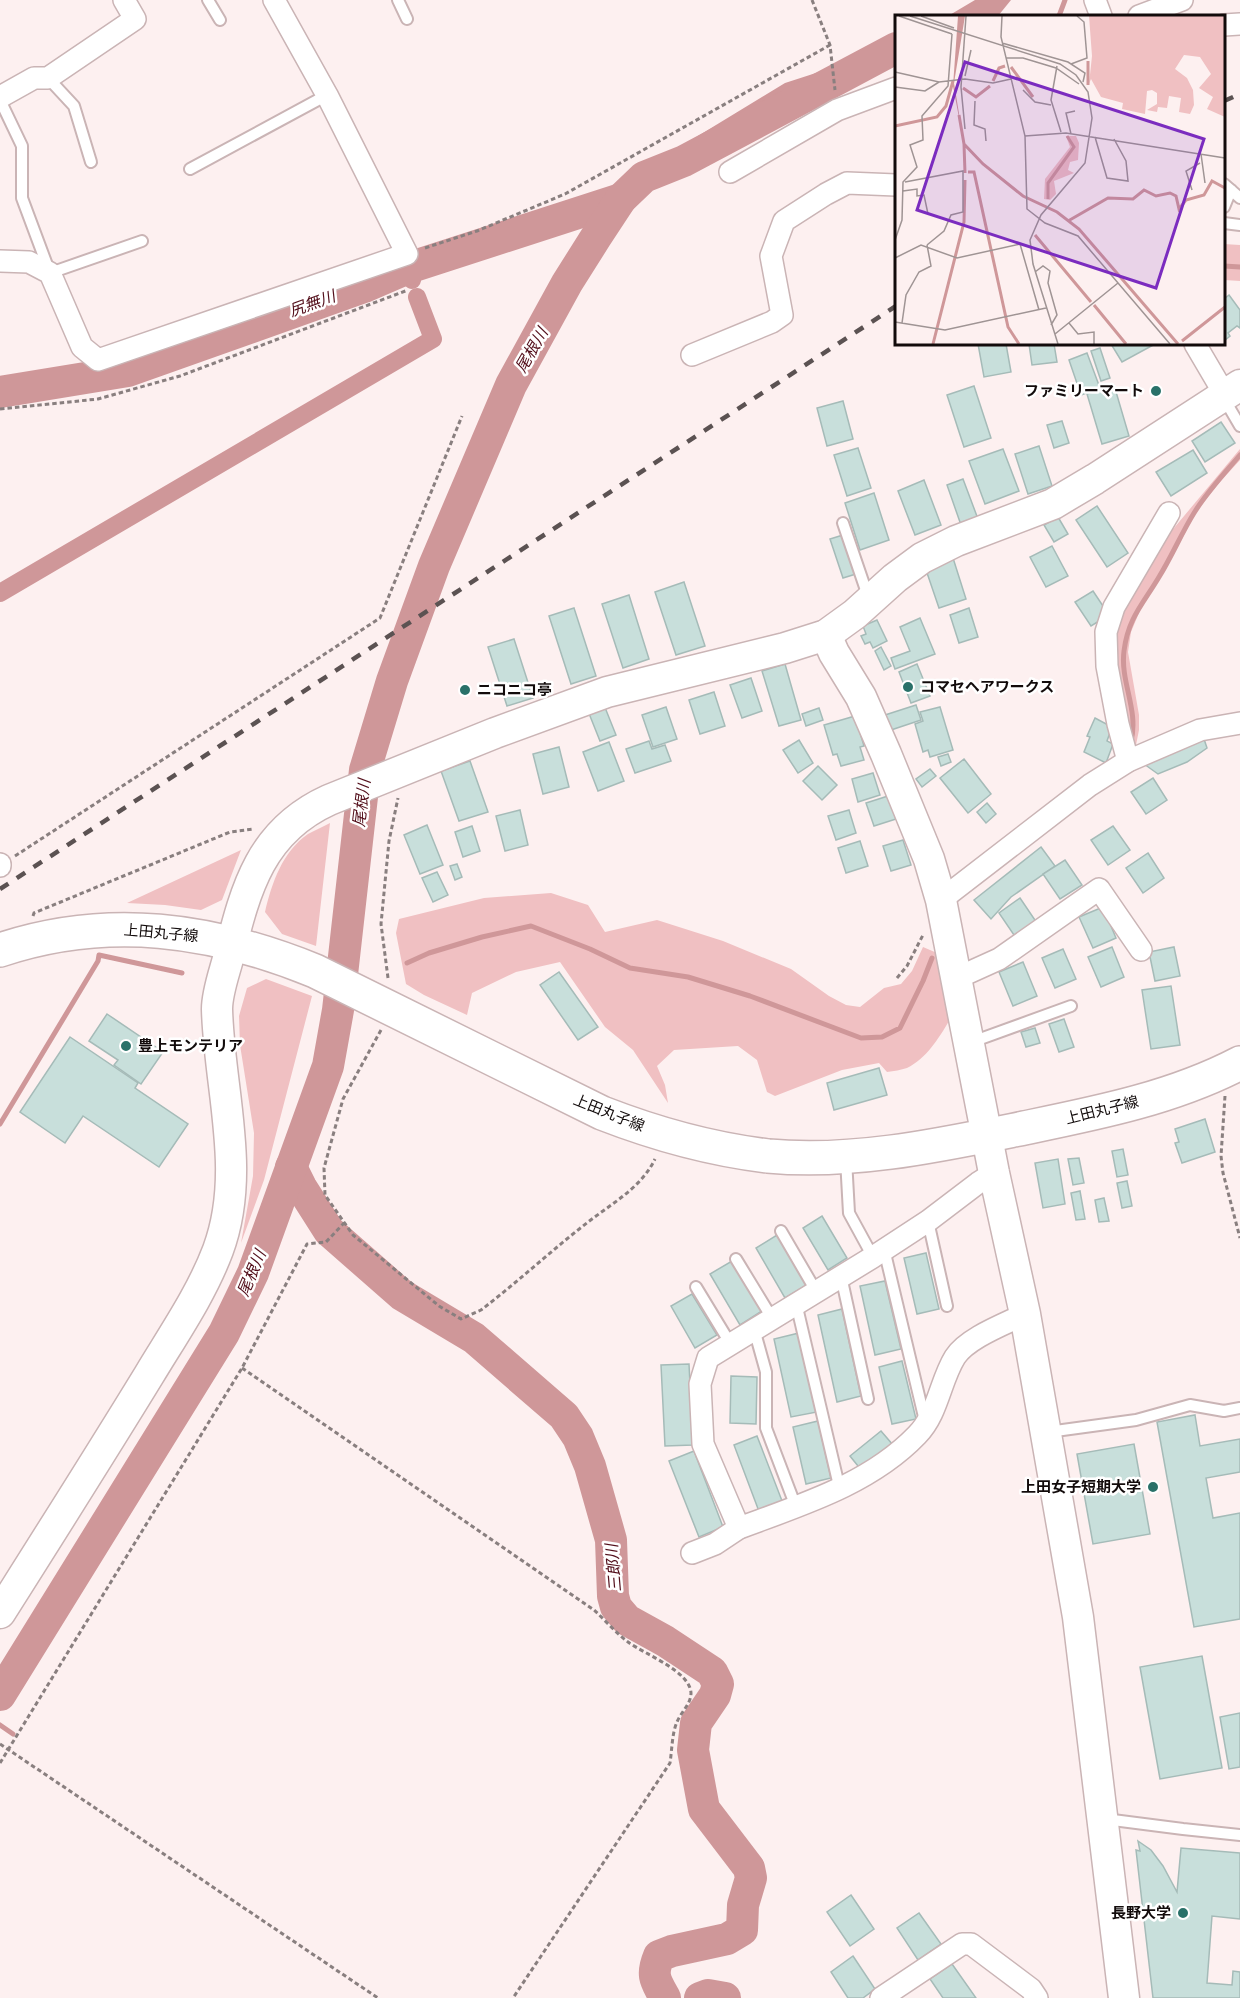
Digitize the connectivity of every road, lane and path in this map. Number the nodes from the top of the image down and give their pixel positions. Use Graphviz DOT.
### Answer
graph roads {
  1 [pos="124,0"];
  2 [pos="208,0"];
  3 [pos="274,0"];
  4 [pos="398,0"];
  5 [pos="812,0"];
  6 [pos="1182,0"];
  7 [pos="1142,15"];
  8 [pos="407,19"];
  9 [pos="220,20"];
  10 [pos="1240,24"];
  11 [pos="1225,25"];
  12 [pos="830,45"];
  13 [pos="48,78"];
  14 [pos="895,89"];
  15 [pos="327,95"];
  16 [pos="0,99"];
  17 [pos="837,110"];
  18 [pos="91,162"];
  19 [pos="190,169"];
  20 [pos="730,172"];
  21 [pos="895,185"];
  22 [pos="1227,187"];
  23 [pos="1240,198"];
  24 [pos="1225,223"];
  25 [pos="1240,225"];
  26 [pos="142,241"];
  27 [pos="407,254"];
  28 [pos="0,261"];
  29 [pos="50,273"];
  30 [pos="408,290"];
  31 [pos="1196,345"];
  32 [pos="692,355"];
  33 [pos="1230,392"];
  34 [pos="0,409"];
  35 [pos="462,416"];
  36 [pos="1240,426"];
  37 [pos="1169,513"];
  38 [pos="843,523"];
  39 [pos="870,602"];
  40 [pos="826,634"];
  41 [pos="1240,723"];
  42 [pos="1128,761"];
  43 [pos="399,772"];
  44 [pos="261,833"];
  45 [pos="0,865"];
  46 [pos="942,905"];
  47 [pos="30,921"];
  48 [pos="232,944"];
  49 [pos="0,950"];
  50 [pos="1141,950"];
  51 [pos="897,978"];
  52 [pos="957,978"];
  53 [pos="385,1005"];
  54 [pos="1071,1006"];
  55 [pos="969,1043"];
  56 [pos="1240,1063"];
  57 [pos="1224,1092"];
  58 [pos="666,1135"];
  59 [pos="988,1135"];
  60 [pos="845,1156"];
  61 [pos="994,1173"];
  62 [pos="928,1221"];
  63 [pos="344,1223"];
  64 [pos="781,1231"];
  65 [pos="1240,1238"];
  66 [pos="879,1253"];
  67 [pos="736,1259"];
  68 [pos="840,1276"];
  69 [pos="696,1287"];
  70 [pos="816,1291"];
  71 [pos="796,1303"];
  72 [pos="947,1306"];
  73 [pos="1025,1314"];
  74 [pos="763,1323"];
  75 [pos="730,1343"];
  76 [pos="242,1368"];
  77 [pos="868,1399"];
  78 [pos="1240,1408"];
  79 [pos="926,1425"];
  80 [pos="1045,1432"];
  81 [pos="840,1490"];
  82 [pos="796,1507"];
  83 [pos="739,1528"];
  84 [pos="692,1552"];
  85 [pos="0,1613"];
  86 [pos="0,1744"];
  87 [pos="9,1749"];
  88 [pos="0,1764"];
  89 [pos="1101,1818"];
  90 [pos="1240,1835"];
  91 [pos="378,1998"];
  92 [pos="513,1998"];
  93 [pos="881,1998"];
  94 [pos="1037,1998"];
  95 [pos="1124,1998"];
  1 -- 13 [label="street"];
  2 -- 9 [label="lane"];
  3 -- 15 [label="street"];
  4 -- 8 [label="lane"];
  5 -- 12 [label="path"];
  6 -- 7 [label="street"];
  10 -- 11 [label="street"];
  12 -- 17 [label="path"];
  12 -- 27 [label="path"];
  13 -- 16 [label="street"];
  13 -- 18 [label="lane"];
  14 -- 17 [label="street"];
  15 -- 19 [label="lane"];
  15 -- 27 [label="street"];
  16 -- 29 [label="lane"];
  17 -- 20 [label="street"];
  21 -- 32 [label="street"];
  22 -- 23 [label="lane"];
  24 -- 25 [label="lane"];
  26 -- 29 [label="lane"];
  27 -- 29 [label="street"];
  28 -- 29 [label="street"];
  30 -- 34 [label="path"];
  31 -- 33 [label="street"];
  33 -- 36 [label="lane"];
  33 -- 39 [label="street"];
  35 -- 45 [label="path"];
  37 -- 42 [label="street"];
  38 -- 39 [label="lane"];
  39 -- 40 [label="street"];
  40 -- 43 [label="street"];
  40 -- 46 [label="street"];
  41 -- 42 [label="street"];
  42 -- 46 [label="street"];
  43 -- 48 [label="street"];
  43 -- 53 [label="path"];
  44 -- 47 [label="path"];
  46 -- 51 [label="path"];
  46 -- 52 [label="street"];
  48 -- 49 [label="main road, 上田丸子線"];
  48 -- 53 [label="main road, 上田丸子線"];
  48 -- 85 [label="street"];
  50 -- 52 [label="street"];
  52 -- 55 [label="street"];
  53 -- 58 [label="main road, 上田丸子線"];
  53 -- 63 [label="path"];
  54 -- 55 [label="lane"];
  55 -- 59 [label="street"];
  56 -- 59 [label="main road, 上田丸子線"];
  57 -- 65 [label="path"];
  58 -- 60 [label="main road, 上田丸子線"];
  58 -- 63 [label="path"];
  59 -- 60 [label="main road, 上田丸子線"];
  59 -- 61 [label="street"];
  60 -- 66 [label="lane"];
  61 -- 62 [label="street"];
  61 -- 73 [label="street"];
  62 -- 66 [label="street"];
  62 -- 72 [label="lane"];
  63 -- 76 [label="path"];
  64 -- 70 [label="lane"];
  66 -- 68 [label="street"];
  66 -- 79 [label="lane"];
  67 -- 74 [label="lane"];
  68 -- 70 [label="street"];
  68 -- 77 [label="lane"];
  69 -- 75 [label="lane"];
  70 -- 71 [label="street"];
  71 -- 74 [label="street"];
  71 -- 81 [label="lane"];
  73 -- 79 [label="street"];
  73 -- 80 [label="street"];
  74 -- 75 [label="street"];
  74 -- 82 [label="lane"];
  75 -- 83 [label="street"];
  76 -- 87 [label="path"];
  76 -- 92 [label="path"];
  78 -- 80 [label="lane"];
  79 -- 81 [label="street"];
  80 -- 89 [label="street"];
  81 -- 82 [label="street"];
  82 -- 83 [label="street"];
  83 -- 84 [label="street"];
  86 -- 87 [label="path"];
  87 -- 88 [label="path"];
  87 -- 91 [label="path"];
  89 -- 90 [label="lane"];
  89 -- 95 [label="street"];
  93 -- 94 [label="street"];
}
